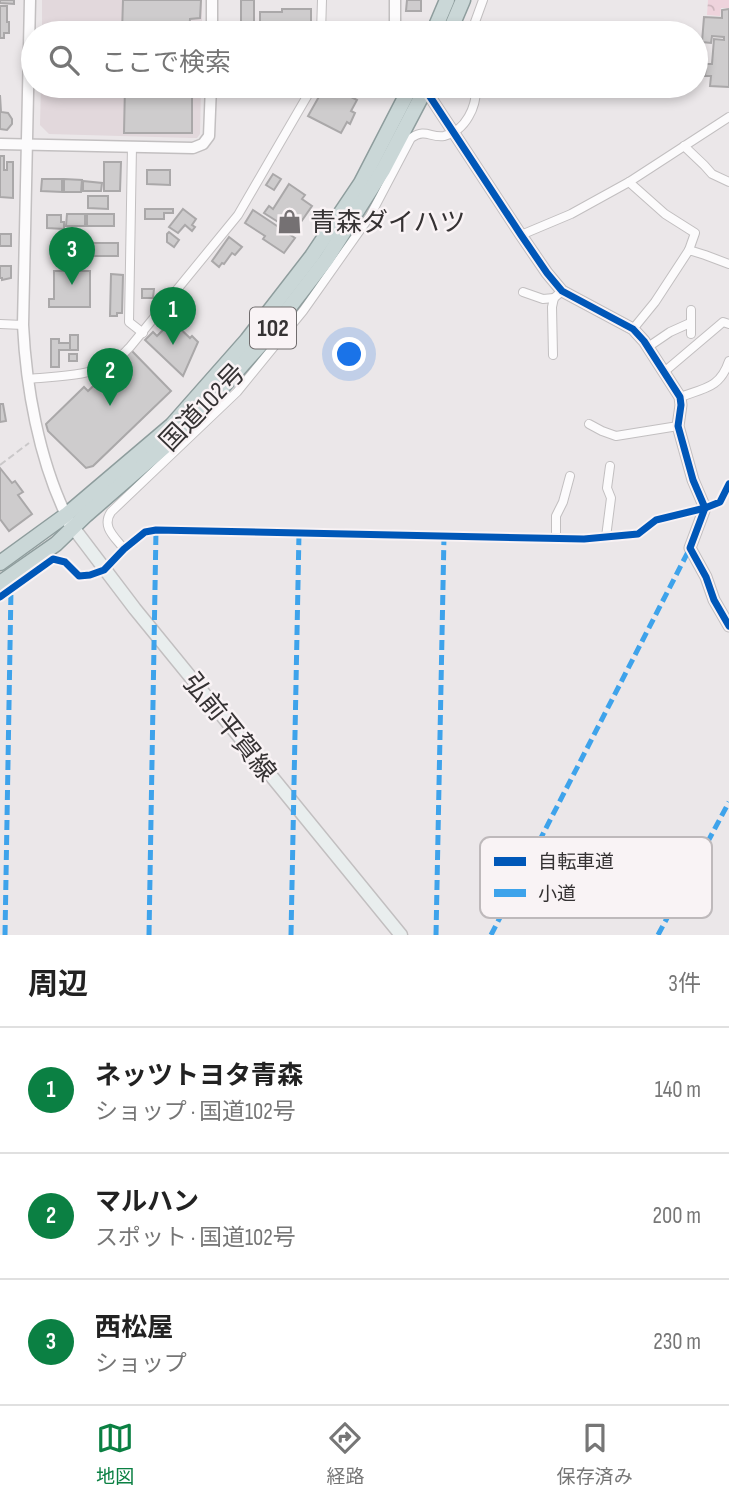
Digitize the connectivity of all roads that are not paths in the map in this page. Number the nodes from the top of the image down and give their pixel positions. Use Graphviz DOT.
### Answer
graph roads {
  1 [pos="30,0"];
  2 [pos="212,0"];
  3 [pos="322,0"];
  4 [pos="395,0"];
  5 [pos="447,0"];
  6 [pos="463,0"];
  7 [pos="483,0"];
  8 [pos="30,21"];
  9 [pos="212,21"];
  10 [pos="321,21"];
  11 [pos="394,21"];
  12 [pos="438,21"];
  13 [pos="454,21"];
  14 [pos="475,21"];
  15 [pos="28,98"];
  16 [pos="211,98"];
  17 [pos="306,98"];
  18 [pos="417,98"];
  19 [pos="430,98"];
  20 [pos="475,98"];
  21 [pos="729,117"];
  22 [pos="453,132"];
  23 [pos="0,144"];
  24 [pos="27,145"];
  25 [pos="132,146"];
  26 [pos="684,146"];
  27 [pos="629,182"];
  28 [pos="729,182"];
  29 [pos="521,235"];
  30 [pos="689,250"];
  31 [pos="729,264"];
  32 [pos="523,292"];
  33 [pos="558,294"];
  34 [pos="691,310"];
  35 [pos="690,323"];
  36 [pos="0,324"];
  37 [pos="23,324"];
  38 [pos="729,324"];
  39 [pos="634,329"];
  40 [pos="143,333"];
  41 [pos="691,334"];
  42 [pos="648,346"];
  43 [pos="553,355"];
  44 [pos="729,361"];
  45 [pos="664,372"];
  46 [pos="28,380"];
  47 [pos="680,397"];
  48 [pos="589,424"];
  49 [pos="678,426"];
  50 [pos="610,466"];
  51 [pos="570,476"];
  52 [pos="729,484"];
  53 [pos="705,508"];
  54 [pos="69,521"];
  55 [pos="606,537"];
  56 [pos="556,538"];
  57 [pos="124,548"];
  58 [pos="0,563"];
  59 [pos="104,570"];
  60 [pos="0,583"];
  61 [pos="0,597"];
  62 [pos="729,626"];
  63 [pos="401,935"];
  1 -- 8 [label="street"];
  2 -- 9 [label="street"];
  3 -- 10 [label="street"];
  4 -- 11 [label="street"];
  5 -- 12 [label="highway"];
  6 -- 13 [label="highway"];
  7 -- 14 [label="street"];
  15 -- 24 [label="street"];
  16 -- 25 [label="street"];
  17 -- 40 [label="street"];
  18 -- 54 [label="highway, 国道102号 / 102"];
  19 -- 22 [label="street"];
  20 -- 22 [label="street"];
  21 -- 26 [label="street"];
  22 -- 29 [label="street"];
  22 -- 57 [label="street"];
  23 -- 24 [label="street"];
  24 -- 25 [label="street"];
  24 -- 37 [label="street"];
  25 -- 40 [label="street"];
  26 -- 27 [label="street"];
  26 -- 28 [label="street"];
  27 -- 29 [label="street"];
  27 -- 30 [label="street"];
  29 -- 33 [label="street"];
  30 -- 31 [label="street"];
  30 -- 39 [label="street"];
  32 -- 33 [label="street"];
  33 -- 39 [label="street"];
  33 -- 43 [label="street"];
  34 -- 35 [label="street"];
  35 -- 41 [label="street"];
  35 -- 42 [label="street"];
  36 -- 37 [label="street"];
  37 -- 46 [label="street"];
  38 -- 45 [label="street"];
  39 -- 42 [label="street"];
  40 -- 46 [label="street"];
  42 -- 45 [label="street"];
  44 -- 47 [label="street"];
  45 -- 47 [label="street"];
  46 -- 54 [label="street"];
  47 -- 49 [label="street"];
  48 -- 49 [label="street"];
  49 -- 53 [label="street"];
  50 -- 55 [label="street"];
  51 -- 56 [label="street"];
  52 -- 53 [label="street"];
  53 -- 55 [label="street"];
  53 -- 62 [label="street"];
  54 -- 58 [label="highway, 国道102号 / 102"];
  54 -- 59 [label="main road, 弘前平賀線"];
  54 -- 60 [label="highway, 国道102号 / 102"];
  55 -- 56 [label="street"];
  56 -- 57 [label="street"];
  57 -- 59 [label="street"];
  59 -- 61 [label="street"];
  59 -- 63 [label="main road, 弘前平賀線"];
}
